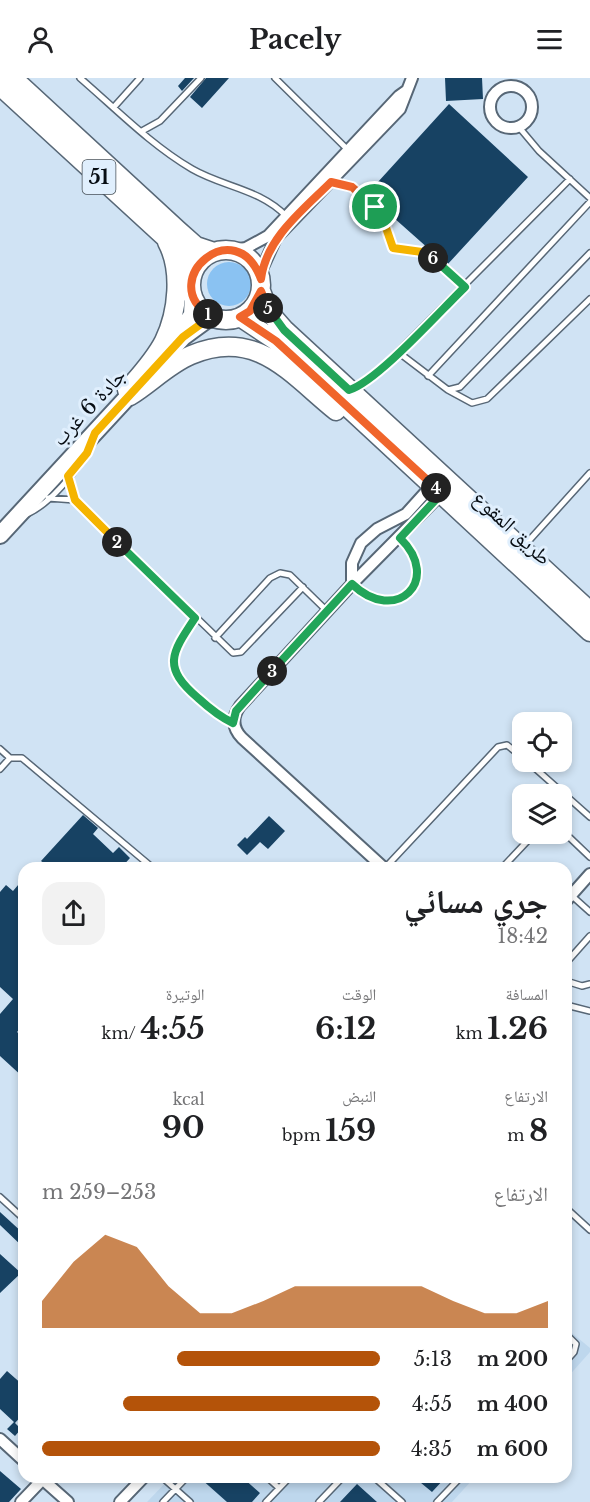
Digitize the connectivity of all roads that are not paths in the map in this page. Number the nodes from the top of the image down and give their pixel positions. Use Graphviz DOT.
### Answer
graph roads {
  1 [pos="80,78"];
  2 [pos="140,78"];
  3 [pos="201,78"];
  4 [pos="275,78"];
  5 [pos="412,78"];
  6 [pos="19,81"];
  7 [pos="515,82"];
  8 [pos="0,86"];
  9 [pos="406,91"];
  10 [pos="114,107"];
  11 [pos="518,126"];
  12 [pos="142,130"];
  13 [pos="348,150"];
  14 [pos="570,179"];
  15 [pos="331,182"];
  16 [pos="590,200"];
  17 [pos="287,216"];
  18 [pos="163,235"];
  19 [pos="223,251"];
  20 [pos="590,253"];
  21 [pos="194,272"];
  22 [pos="261,285"];
  23 [pos="465,287"];
  24 [pos="193,296"];
  25 [pos="590,298"];
  26 [pos="240,317"];
  27 [pos="216,319"];
  28 [pos="398,352"];
  29 [pos="428,376"];
  30 [pos="349,390"];
  31 [pos="448,390"];
  32 [pos="129,393"];
  33 [pos="95,433"];
  34 [pos="387,442"];
  35 [pos="590,473"];
  36 [pos="68,476"];
  37 [pos="437,489"];
  38 [pos="48,498"];
  39 [pos="75,500"];
  40 [pos="17,517"];
  41 [pos="0,526"];
  42 [pos="0,536"];
  43 [pos="400,538"];
  44 [pos="521,548"];
  45 [pos="352,584"];
  46 [pos="303,587"];
  47 [pos="327,611"];
  48 [pos="590,611"];
  49 [pos="195,618"];
  50 [pos="590,632"];
  51 [pos="216,638"];
  52 [pos="233,723"];
  53 [pos="0,749"];
  54 [pos="512,749"];
  55 [pos="10,758"];
  56 [pos="0,769"];
  57 [pos="539,772"];
  58 [pos="553,784"];
  59 [pos="572,801"];
  60 [pos="590,817"];
  61 [pos="572,840"];
  62 [pos="525,844"];
  63 [pos="590,857"];
  64 [pos="146,862"];
  65 [pos="377,862"];
  66 [pos="390,862"];
  67 [pos="508,862"];
  68 [pos="590,874"];
  69 [pos="572,894"];
  70 [pos="572,901"];
  71 [pos="590,912"];
  72 [pos="590,936"];
  73 [pos="572,956"];
  74 [pos="572,983"];
  75 [pos="590,984"];
  76 [pos="572,1006"];
  77 [pos="590,1011"];
  78 [pos="0,1197"];
  79 [pos="18,1214"];
  80 [pos="572,1214"];
  81 [pos="590,1230"];
  82 [pos="572,1340"];
  83 [pos="572,1354"];
  84 [pos="0,1439"];
  85 [pos="18,1456"];
  86 [pos="38,1483"];
  87 [pos="47,1483"];
  88 [pos="137,1483"];
  89 [pos="169,1483"];
  90 [pos="181,1483"];
  91 [pos="274,1483"];
  92 [pos="284,1483"];
  93 [pos="337,1483"];
  94 [pos="381,1483"];
  95 [pos="455,1483"];
  96 [pos="279,1488"];
  97 [pos="176,1489"];
  98 [pos="21,1502"];
  99 [pos="68,1502"];
  100 [pos="120,1502"];
  101 [pos="164,1502"];
  102 [pos="190,1502"];
  103 [pos="266,1502"];
  104 [pos="319,1502"];
  105 [pos="402,1502"];
  106 [pos="437,1502"];
  1 -- 10 [label="lane"];
  2 -- 10 [label="lane"];
  3 -- 12 [label="lane"];
  4 -- 13 [label="lane"];
  5 -- 9 [label="street"];
  6 -- 19 [label="main road, 51"];
  7 -- 11 [label="street"];
  7 -- 11 [label="street"];
  8 -- 18 [label="main road, 51"];
  9 -- 13 [label="street"];
  9 -- 15 [label="street"];
  10 -- 12 [label="lane"];
  11 -- 14 [label="lane"];
  12 -- 17 [label="lane"];
  13 -- 17 [label="street"];
  14 -- 16 [label="lane"];
  14 -- 23 [label="lane"];
  15 -- 22 [label="street"];
  15 -- 23 [label="lane"];
  16 -- 29 [label="lane"];
  17 -- 19 [label="street"];
  18 -- 21 [label="main road, 51"];
  18 -- 32 [label="main road"];
  19 -- 21 [label="main road"];
  19 -- 22 [label="main road, 51"];
  20 -- 31 [label="lane"];
  21 -- 24 [label="main road"];
  22 -- 26 [label="main road"];
  22 -- 30 [label="main road, طريق المقوع / 51"];
  23 -- 28 [label="lane"];
  24 -- 27 [label="main road"];
  24 -- 32 [label="main road, جادة 6 غرب"];
  25 -- 31 [label="lane"];
  26 -- 27 [label="main road"];
  26 -- 34 [label="main road, طريق المقوع"];
  27 -- 32 [label="main road, جادة 6 غرب"];
  28 -- 29 [label="lane"];
  28 -- 30 [label="lane"];
  29 -- 31 [label="lane"];
  30 -- 44 [label="main road, طريق المقوع / 51"];
  32 -- 33 [label="main road, جادة 6 غرب"];
  32 -- 34 [label="main road"];
  32 -- 41 [label="main road, جادة 6 غرب"];
  33 -- 36 [label="lane"];
  33 -- 40 [label="main road, جادة 6 غرب"];
  34 -- 37 [label="main road, طريق المقوع"];
  35 -- 44 [label="lane"];
  36 -- 38 [label="lane"];
  36 -- 39 [label="lane"];
  37 -- 43 [label="street"];
  37 -- 45 [label="street"];
  37 -- 50 [label="main road, طريق المقوع"];
  38 -- 39 [label="lane"];
  38 -- 40 [label="lane"];
  39 -- 49 [label="lane"];
  40 -- 42 [label="main road, جادة 6 غرب"];
  43 -- 45 [label="street"];
  43 -- 45 [label="lane"];
  44 -- 48 [label="main road, طريق المقوع / 51"];
  45 -- 47 [label="street"];
  46 -- 47 [label="lane"];
  46 -- 51 [label="lane"];
  46 -- 51 [label="lane"];
  47 -- 52 [label="street"];
  49 -- 51 [label="lane"];
  49 -- 52 [label="lane"];
  52 -- 65 [label="street"];
  53 -- 55 [label="lane"];
  54 -- 66 [label="lane"];
  55 -- 56 [label="lane"];
  55 -- 64 [label="lane"];
  57 -- 58 [label="lane"];
  59 -- 60 [label="lane"];
  61 -- 63 [label="lane"];
  62 -- 67 [label="lane"];
  68 -- 69 [label="street"];
  70 -- 71 [label="lane"];
  72 -- 73 [label="lane"];
  74 -- 75 [label="lane"];
  76 -- 77 [label="lane"];
  78 -- 79 [label="lane"];
  80 -- 81 [label="lane"];
  82 -- 83 [label="lane"];
  84 -- 85 [label="street"];
  86 -- 98 [label="street"];
  87 -- 99 [label="street"];
  88 -- 100 [label="street"];
  89 -- 97 [label="lane"];
  90 -- 97 [label="lane"];
  91 -- 96 [label="lane"];
  92 -- 96 [label="lane"];
  93 -- 104 [label="lane"];
  94 -- 105 [label="lane"];
  95 -- 106 [label="lane"];
  96 -- 103 [label="lane"];
  97 -- 101 [label="lane"];
  97 -- 102 [label="lane"];
}
